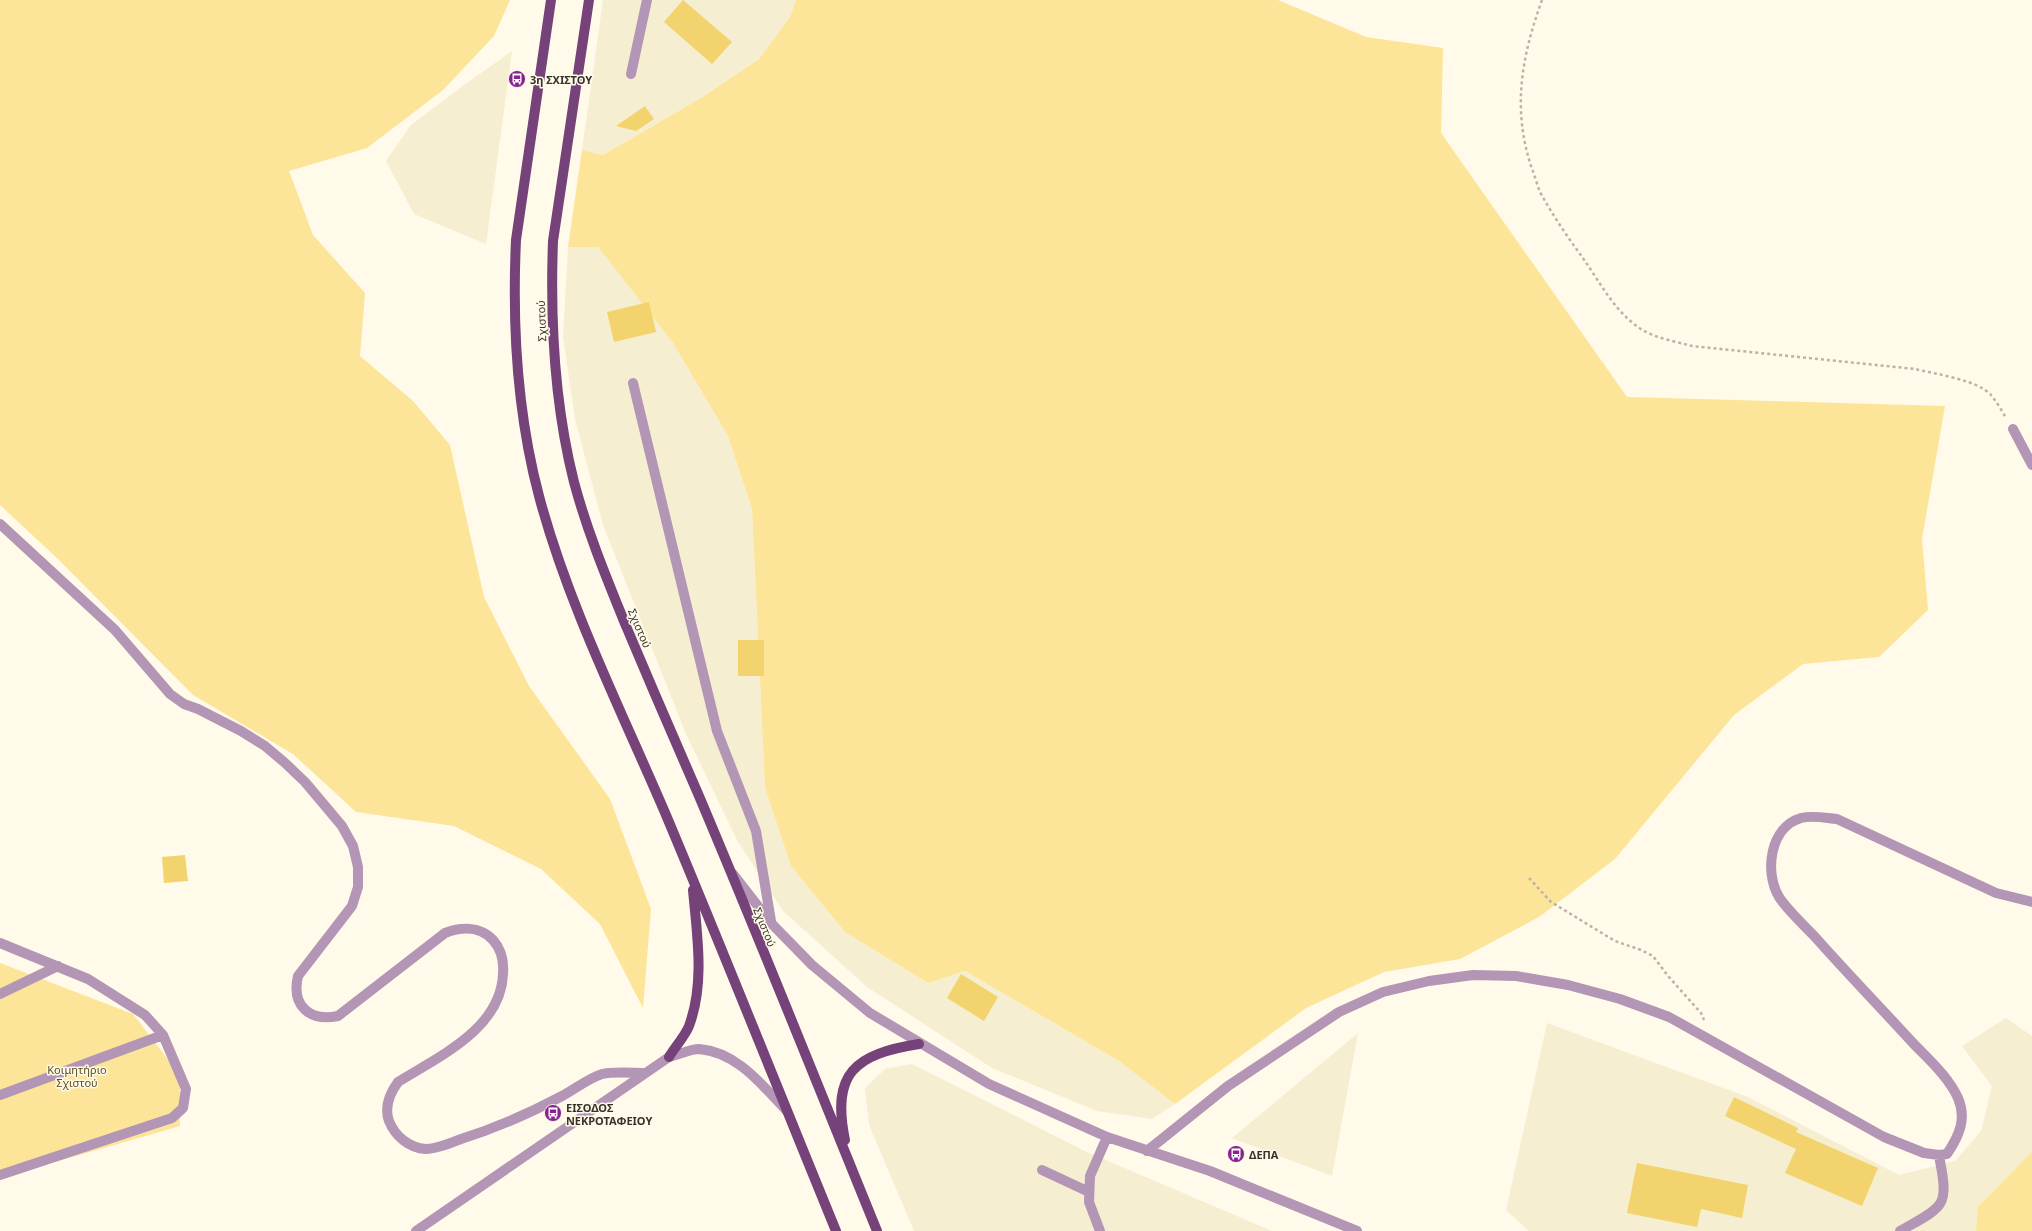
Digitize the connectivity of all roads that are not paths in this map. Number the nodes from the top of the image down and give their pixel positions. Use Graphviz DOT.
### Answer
graph roads {
  1 [pos="551,0"];
  2 [pos="590,0"];
  3 [pos="647,0"];
  4 [pos="631,74"];
  5 [pos="632,383"];
  6 [pos="2013,429"];
  7 [pos="2032,465"];
  8 [pos="0,524"];
  9 [pos="727,866"];
  10 [pos="693,880"];
  11 [pos="2032,902"];
  12 [pos="771,923"];
  13 [pos="0,943"];
  14 [pos="58,966"];
  15 [pos="0,994"];
  16 [pos="163,1035"];
  17 [pos="919,1044"];
  18 [pos="669,1057"];
  19 [pos="645,1073"];
  20 [pos="0,1095"];
  21 [pos="787,1111"];
  22 [pos="1107,1137"];
  23 [pos="1147,1151"];
  24 [pos="1939,1155"];
  25 [pos="850,1164"];
  26 [pos="1042,1170"];
  27 [pos="0,1175"];
  28 [pos="1089,1192"];
  29 [pos="416,1231"];
  30 [pos="836,1231"];
  31 [pos="877,1231"];
  32 [pos="1100,1231"];
  33 [pos="1357,1231"];
  34 [pos="1900,1231"];
  1 -- 10 [label="main road"];
  2 -- 9 [label="main road, Σχιστού"];
  3 -- 4 [label="street"];
  5 -- 12 [label="street"];
  6 -- 7 [label="street"];
  8 -- 19 [label="street"];
  9 -- 12 [label="street"];
  9 -- 25 [label="main road, Σχιστού"];
  10 -- 18 [label="main road"];
  10 -- 21 [label="main road"];
  11 -- 24 [label="street"];
  12 -- 17 [label="street"];
  13 -- 14 [label="street"];
  14 -- 15 [label="street"];
  14 -- 16 [label="street"];
  16 -- 20 [label="street"];
  16 -- 27 [label="street"];
  17 -- 22 [label="street"];
  17 -- 25 [label="main road"];
  18 -- 19 [label="street"];
  18 -- 21 [label="street"];
  19 -- 29 [label="street"];
  21 -- 30 [label="main road"];
  22 -- 23 [label="street"];
  22 -- 28 [label="street"];
  23 -- 24 [label="street"];
  23 -- 33 [label="street"];
  24 -- 34 [label="street"];
  25 -- 31 [label="main road, Σχιστού"];
  26 -- 28 [label="street"];
  28 -- 32 [label="street"];
}
